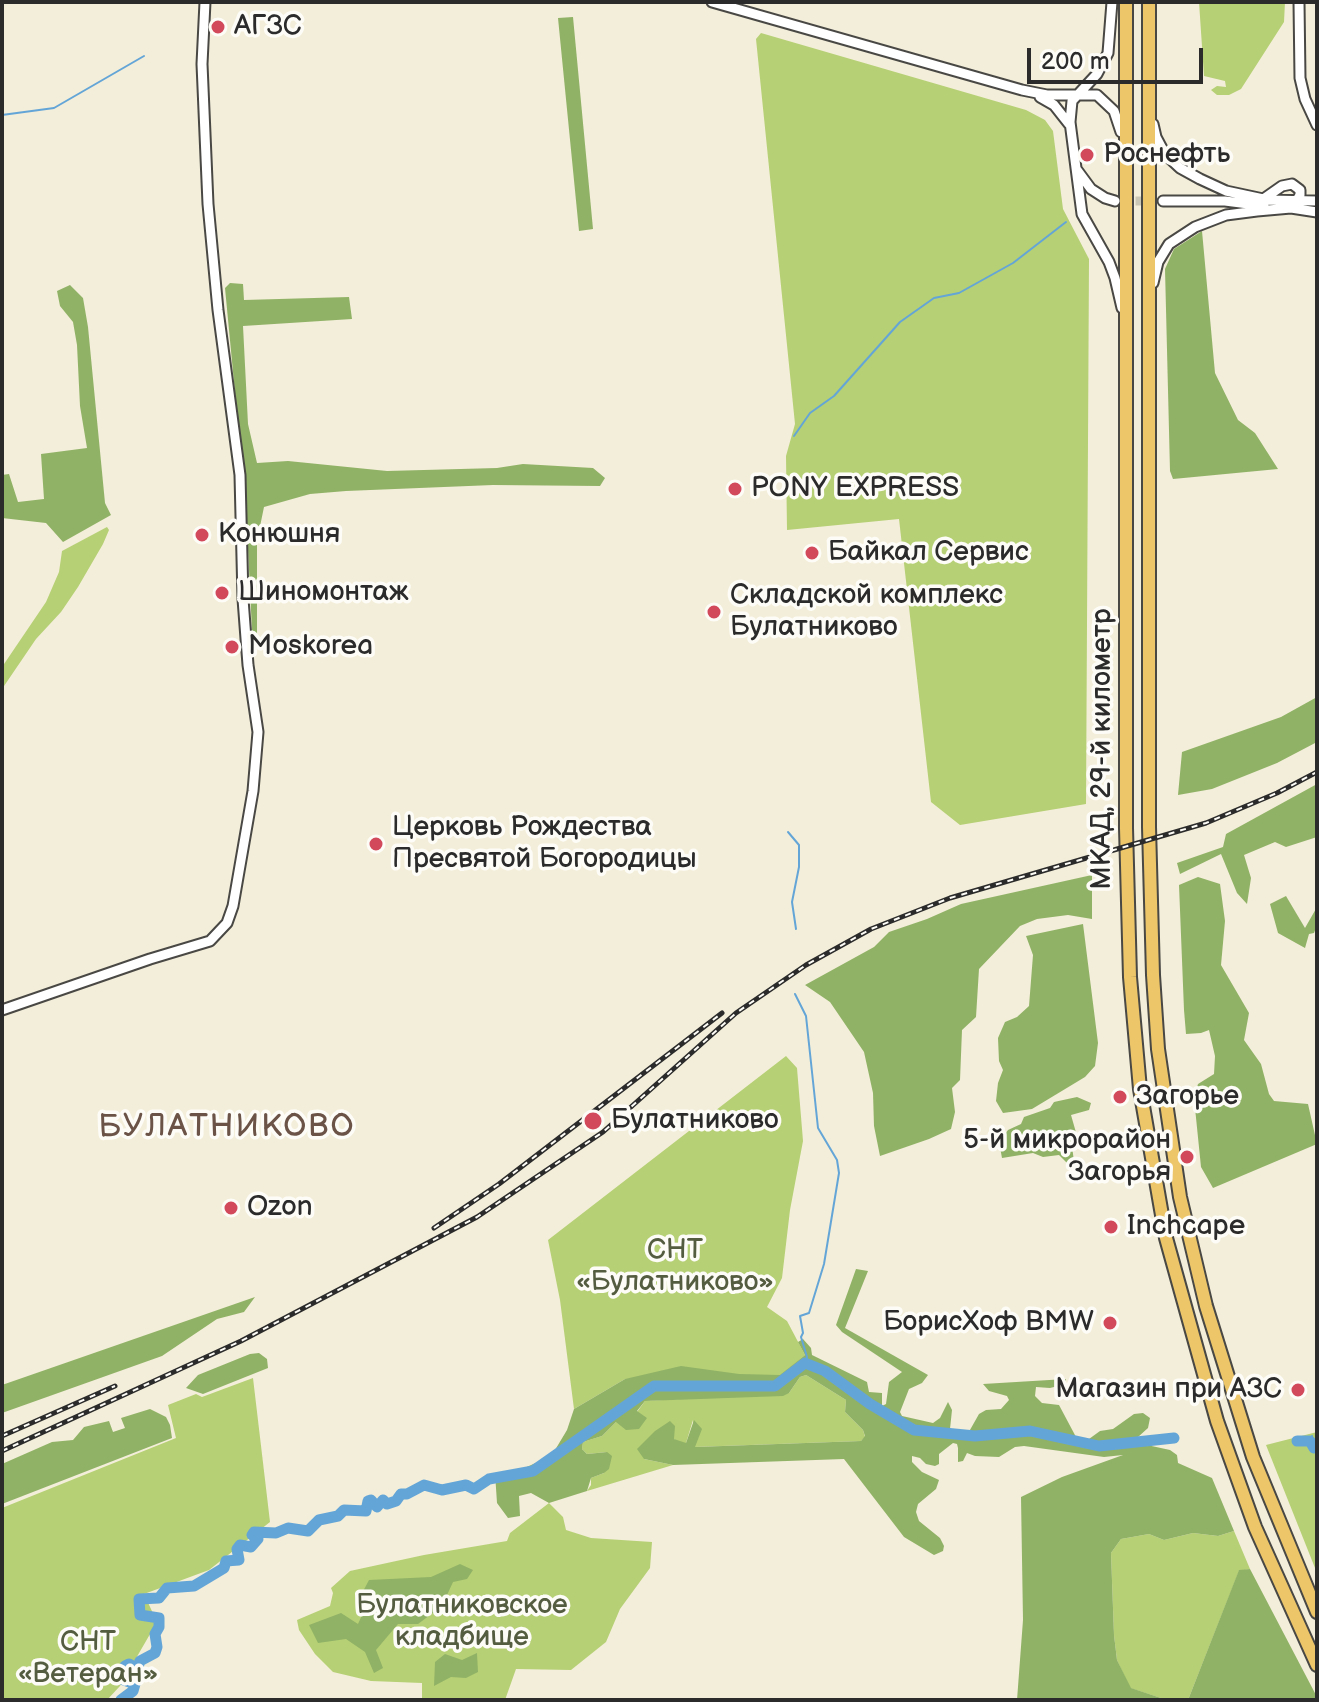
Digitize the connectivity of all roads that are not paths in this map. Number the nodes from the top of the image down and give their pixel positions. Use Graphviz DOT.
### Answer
graph roads {
  1 [pos="205,2"];
  2 [pos="712,2"];
  3 [pos="1112,2"];
  4 [pos="1126,2"];
  5 [pos="1149,2"];
  6 [pos="1299,2"];
  7 [pos="1149,75"];
  8 [pos="1022,90"];
  9 [pos="1079,94"];
  10 [pos="1317,125"];
  11 [pos="1071,132"];
  12 [pos="1073,155"];
  13 [pos="1126,190"];
  14 [pos="1264,199"];
  15 [pos="1115,201"];
  16 [pos="1163,201"];
  17 [pos="1317,201"];
  18 [pos="1235,202"];
  19 [pos="1294,204"];
  20 [pos="1279,208"];
  21 [pos="1317,212"];
  22 [pos="1149,330"];
  23 [pos="1126,331"];
  24 [pos="2,1010"];
  25 [pos="1317,1612"];
  26 [pos="1317,1665"];
  1 -- 24 [label="street"];
  2 -- 8 [label="street"];
  3 -- 9 [label="street"];
  4 -- 13 [label="highway, МКАД, 29-й километр"];
  5 -- 7 [label="highway, МКАД, 29-й километр"];
  6 -- 10 [label="street"];
  7 -- 14 [label="street"];
  7 -- 22 [label="highway, МКАД, 29-й километр"];
  8 -- 9 [label="street"];
  8 -- 11 [label="street"];
  9 -- 11 [label="street"];
  9 -- 13 [label="street"];
  11 -- 12 [label="street"];
  12 -- 15 [label="street"];
  12 -- 23 [label="street"];
  13 -- 23 [label="highway, МКАД, 29-й километр"];
  14 -- 18 [label="street"];
  14 -- 19 [label="street"];
  14 -- 19 [label="street"];
  16 -- 18 [label="street"];
  17 -- 19 [label="street"];
  18 -- 20 [label="street"];
  19 -- 20 [label="street"];
  19 -- 21 [label="street"];
  20 -- 22 [label="street"];
  22 -- 25 [label="highway, МКАД, 29-й километр"];
  23 -- 26 [label="highway, МКАД, 29-й километр"];
}
